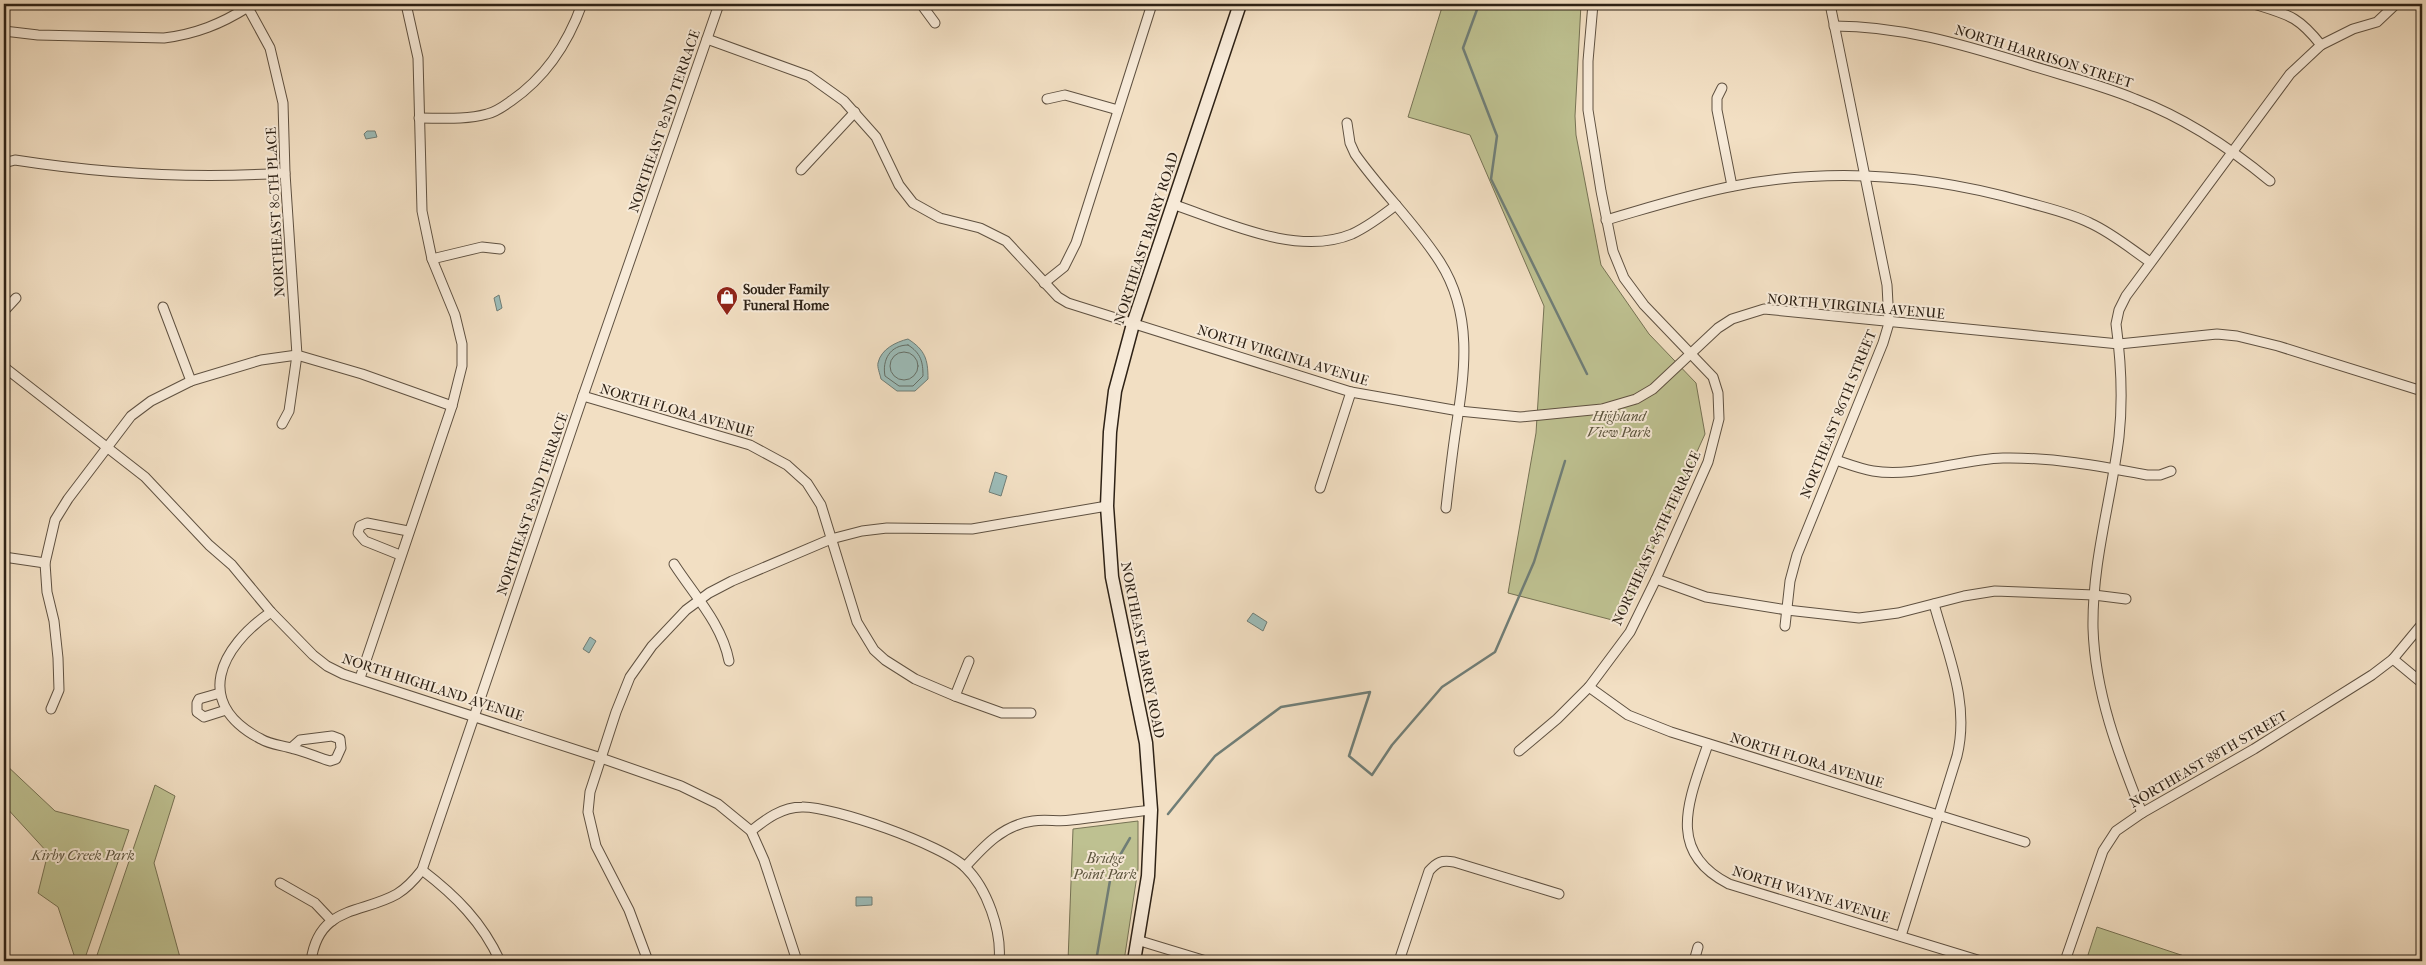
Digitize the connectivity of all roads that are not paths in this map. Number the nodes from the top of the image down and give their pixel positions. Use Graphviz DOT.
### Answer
graph roads {
  1 [pos="406,4"];
  2 [pos="582,4"];
  3 [pos="719,4"];
  4 [pos="921,4"];
  5 [pos="1152,4"];
  6 [pos="1240,4"];
  7 [pos="1593,4"];
  8 [pos="1830,4"];
  9 [pos="2254,4"];
  10 [pos="2396,4"];
  11 [pos="247,5"];
  12 [pos="935,23"];
  13 [pos="1834,26"];
  14 [pos="4,31"];
  15 [pos="707,39"];
  16 [pos="2321,45"];
  17 [pos="1722,88"];
  18 [pos="1047,100"];
  19 [pos="1118,110"];
  20 [pos="855,112"];
  21 [pos="419,118"];
  22 [pos="1347,123"];
  23 [pos="2234,152"];
  24 [pos="4,163"];
  25 [pos="801,170"];
  26 [pos="285,173"];
  27 [pos="1865,176"];
  28 [pos="2270,181"];
  29 [pos="1732,186"];
  30 [pos="1172,204"];
  31 [pos="1396,205"];
  32 [pos="1606,220"];
  33 [pos="500,249"];
  34 [pos="432,259"];
  35 [pos="2150,262"];
  36 [pos="1044,283"];
  37 [pos="16,298"];
  38 [pos="163,307"];
  39 [pos="4,312"];
  40 [pos="1888,323"];
  41 [pos="1133,324"];
  42 [pos="2118,344"];
  43 [pos="1692,353"];
  44 [pos="297,355"];
  45 [pos="4,367"];
  46 [pos="192,381"];
  47 [pos="2422,391"];
  48 [pos="1351,392"];
  49 [pos="583,396"];
  50 [pos="452,406"];
  51 [pos="1459,411"];
  52 [pos="282,424"];
  53 [pos="107,448"];
  54 [pos="1836,460"];
  55 [pos="2113,469"];
  56 [pos="2171,471"];
  57 [pos="1320,488"];
  58 [pos="1106,506"];
  59 [pos="1446,508"];
  60 [pos="408,531"];
  61 [pos="831,539"];
  62 [pos="400,555"];
  63 [pos="4,557"];
  64 [pos="45,563"];
  65 [pos="674,564"];
  66 [pos="1656,579"];
  67 [pos="2094,595"];
  68 [pos="2126,599"];
  69 [pos="698,601"];
  70 [pos="1934,604"];
  71 [pos="1787,610"];
  72 [pos="271,612"];
  73 [pos="2422,624"];
  74 [pos="1784,626"];
  75 [pos="2394,659"];
  76 [pos="729,661"];
  77 [pos="969,661"];
  78 [pos="360,678"];
  79 [pos="2422,683"];
  80 [pos="1589,687"];
  81 [pos="220,693"];
  82 [pos="954,696"];
  83 [pos="51,709"];
  84 [pos="226,710"];
  85 [pos="1031,713"];
  86 [pos="476,716"];
  87 [pos="1708,744"];
  88 [pos="291,748"];
  89 [pos="1518,751"];
  90 [pos="601,758"];
  91 [pos="1151,810"];
  92 [pos="2142,813"];
  93 [pos="1938,815"];
  94 [pos="751,831"];
  95 [pos="2025,842"];
  96 [pos="965,867"];
  97 [pos="422,870"];
  98 [pos="280,883"];
  99 [pos="1559,894"];
  100 [pos="332,921"];
  101 [pos="1901,936"];
  102 [pos="1137,940"];
  103 [pos="1698,947"];
  104 [pos="311,961"];
  105 [pos="500,961"];
  106 [pos="648,961"];
  107 [pos="797,961"];
  108 [pos="999,961"];
  109 [pos="1134,961"];
  110 [pos="1206,961"];
  111 [pos="1399,961"];
  112 [pos="1694,961"];
  113 [pos="1981,961"];
  114 [pos="2065,961"];
  1 -- 21 [label="street"];
  2 -- 21 [label="street"];
  3 -- 15 [label="street, NORTHEAST 82ND TERRACE"];
  4 -- 12 [label="street"];
  5 -- 19 [label="street"];
  6 -- 30 [label="main road, NORTHEAST BARRY ROAD"];
  7 -- 32 [label="street, NORTHEAST 85TH TERRACE"];
  8 -- 13 [label="street, NORTHEAST 86TH STREET"];
  9 -- 16 [label="street"];
  10 -- 16 [label="street"];
  11 -- 14 [label="street"];
  11 -- 26 [label="street, NORTHEAST 80TH PLACE"];
  13 -- 23 [label="street, NORTH HARRISON STREET"];
  13 -- 27 [label="street, NORTHEAST 86TH STREET"];
  15 -- 20 [label="street, NORTH VIRGINIA AVENUE"];
  15 -- 49 [label="street, NORTHEAST 82ND TERRACE"];
  16 -- 23 [label="street"];
  17 -- 29 [label="street"];
  18 -- 19 [label="street"];
  19 -- 36 [label="street"];
  20 -- 25 [label="street"];
  20 -- 36 [label="street, NORTH VIRGINIA AVENUE"];
  21 -- 34 [label="street"];
  22 -- 31 [label="street"];
  23 -- 28 [label="street, NORTH HARRISON STREET"];
  23 -- 35 [label="street"];
  24 -- 26 [label="street"];
  26 -- 44 [label="street, NORTHEAST 80TH PLACE"];
  27 -- 29 [label="street"];
  27 -- 35 [label="street"];
  27 -- 40 [label="street, NORTHEAST 86TH STREET"];
  29 -- 32 [label="street"];
  30 -- 31 [label="street"];
  30 -- 41 [label="main road, NORTHEAST BARRY ROAD"];
  31 -- 51 [label="street"];
  32 -- 43 [label="street, NORTHEAST 85TH TERRACE"];
  33 -- 34 [label="street"];
  34 -- 50 [label="street"];
  35 -- 42 [label="street"];
  36 -- 41 [label="street, NORTH VIRGINIA AVENUE"];
  37 -- 39 [label="street"];
  38 -- 46 [label="street"];
  40 -- 42 [label="street, NORTH VIRGINIA AVENUE"];
  40 -- 43 [label="street, NORTH VIRGINIA AVENUE"];
  40 -- 54 [label="street, NORTHEAST 86TH STREET"];
  41 -- 48 [label="street, NORTH VIRGINIA AVENUE"];
  41 -- 58 [label="main road, NORTHEAST BARRY ROAD"];
  42 -- 47 [label="street, NORTH VIRGINIA AVENUE"];
  42 -- 55 [label="street"];
  43 -- 51 [label="street, NORTH VIRGINIA AVENUE"];
  43 -- 66 [label="street, NORTHEAST 85TH TERRACE"];
  44 -- 46 [label="street"];
  44 -- 50 [label="street"];
  44 -- 52 [label="street, NORTHEAST 80TH PLACE"];
  45 -- 53 [label="street, NORTH HIGHLAND AVENUE"];
  46 -- 53 [label="street"];
  48 -- 51 [label="street, NORTH VIRGINIA AVENUE"];
  48 -- 57 [label="street"];
  49 -- 61 [label="street, NORTH FLORA AVENUE"];
  49 -- 86 [label="street, NORTHEAST 82ND TERRACE"];
  50 -- 60 [label="street"];
  51 -- 59 [label="street"];
  53 -- 64 [label="street"];
  53 -- 72 [label="street, NORTH HIGHLAND AVENUE"];
  54 -- 55 [label="street"];
  54 -- 71 [label="street, NORTHEAST 86TH STREET"];
  55 -- 56 [label="street"];
  55 -- 67 [label="street"];
  58 -- 61 [label="street"];
  58 -- 91 [label="main road, NORTHEAST BARRY ROAD"];
  60 -- 62 [label="street"];
  60 -- 62 [label="street"];
  61 -- 69 [label="street"];
  61 -- 82 [label="street, NORTH FLORA AVENUE"];
  62 -- 78 [label="street"];
  63 -- 64 [label="street"];
  64 -- 83 [label="street"];
  65 -- 69 [label="street"];
  66 -- 71 [label="street"];
  66 -- 80 [label="street, NORTHEAST 85TH TERRACE"];
  67 -- 68 [label="street"];
  67 -- 70 [label="street"];
  67 -- 92 [label="street"];
  69 -- 76 [label="street"];
  69 -- 90 [label="street"];
  70 -- 71 [label="street"];
  70 -- 93 [label="street"];
  71 -- 74 [label="street, NORTHEAST 86TH STREET"];
  72 -- 78 [label="street, NORTH HIGHLAND AVENUE"];
  72 -- 81 [label="street"];
  73 -- 75 [label="street, NORTHEAST 88TH STREET"];
  75 -- 79 [label="street"];
  75 -- 92 [label="street, NORTHEAST 88TH STREET"];
  77 -- 82 [label="street"];
  78 -- 86 [label="street, NORTH HIGHLAND AVENUE"];
  80 -- 87 [label="street, NORTH FLORA AVENUE"];
  80 -- 89 [label="street, NORTHEAST 85TH TERRACE"];
  81 -- 84 [label="street"];
  81 -- 84 [label="street"];
  82 -- 85 [label="street, NORTH FLORA AVENUE"];
  84 -- 88 [label="street"];
  86 -- 90 [label="street, NORTH HIGHLAND AVENUE"];
  86 -- 97 [label="street, NORTHEAST 82ND TERRACE"];
  87 -- 93 [label="street, NORTH FLORA AVENUE"];
  87 -- 101 [label="street, NORTH WAYNE AVENUE"];
  88 -- 88 [label="street"];
  90 -- 94 [label="street, NORTH HIGHLAND AVENUE"];
  90 -- 106 [label="street"];
  91 -- 96 [label="street"];
  91 -- 102 [label="main road, NORTHEAST BARRY ROAD"];
  92 -- 114 [label="street, NORTHEAST 88TH STREET"];
  93 -- 95 [label="street, NORTH FLORA AVENUE"];
  93 -- 101 [label="street"];
  94 -- 96 [label="street"];
  94 -- 107 [label="street, NORTH HIGHLAND AVENUE"];
  96 -- 108 [label="street"];
  97 -- 100 [label="street, NORTHEAST 82ND TERRACE"];
  97 -- 105 [label="street"];
  98 -- 100 [label="street"];
  99 -- 111 [label="street"];
  100 -- 104 [label="street, NORTHEAST 82ND TERRACE"];
  101 -- 113 [label="street, NORTH WAYNE AVENUE"];
  102 -- 109 [label="main road, NORTHEAST BARRY ROAD"];
  102 -- 110 [label="street"];
  103 -- 112 [label="street"];
}
